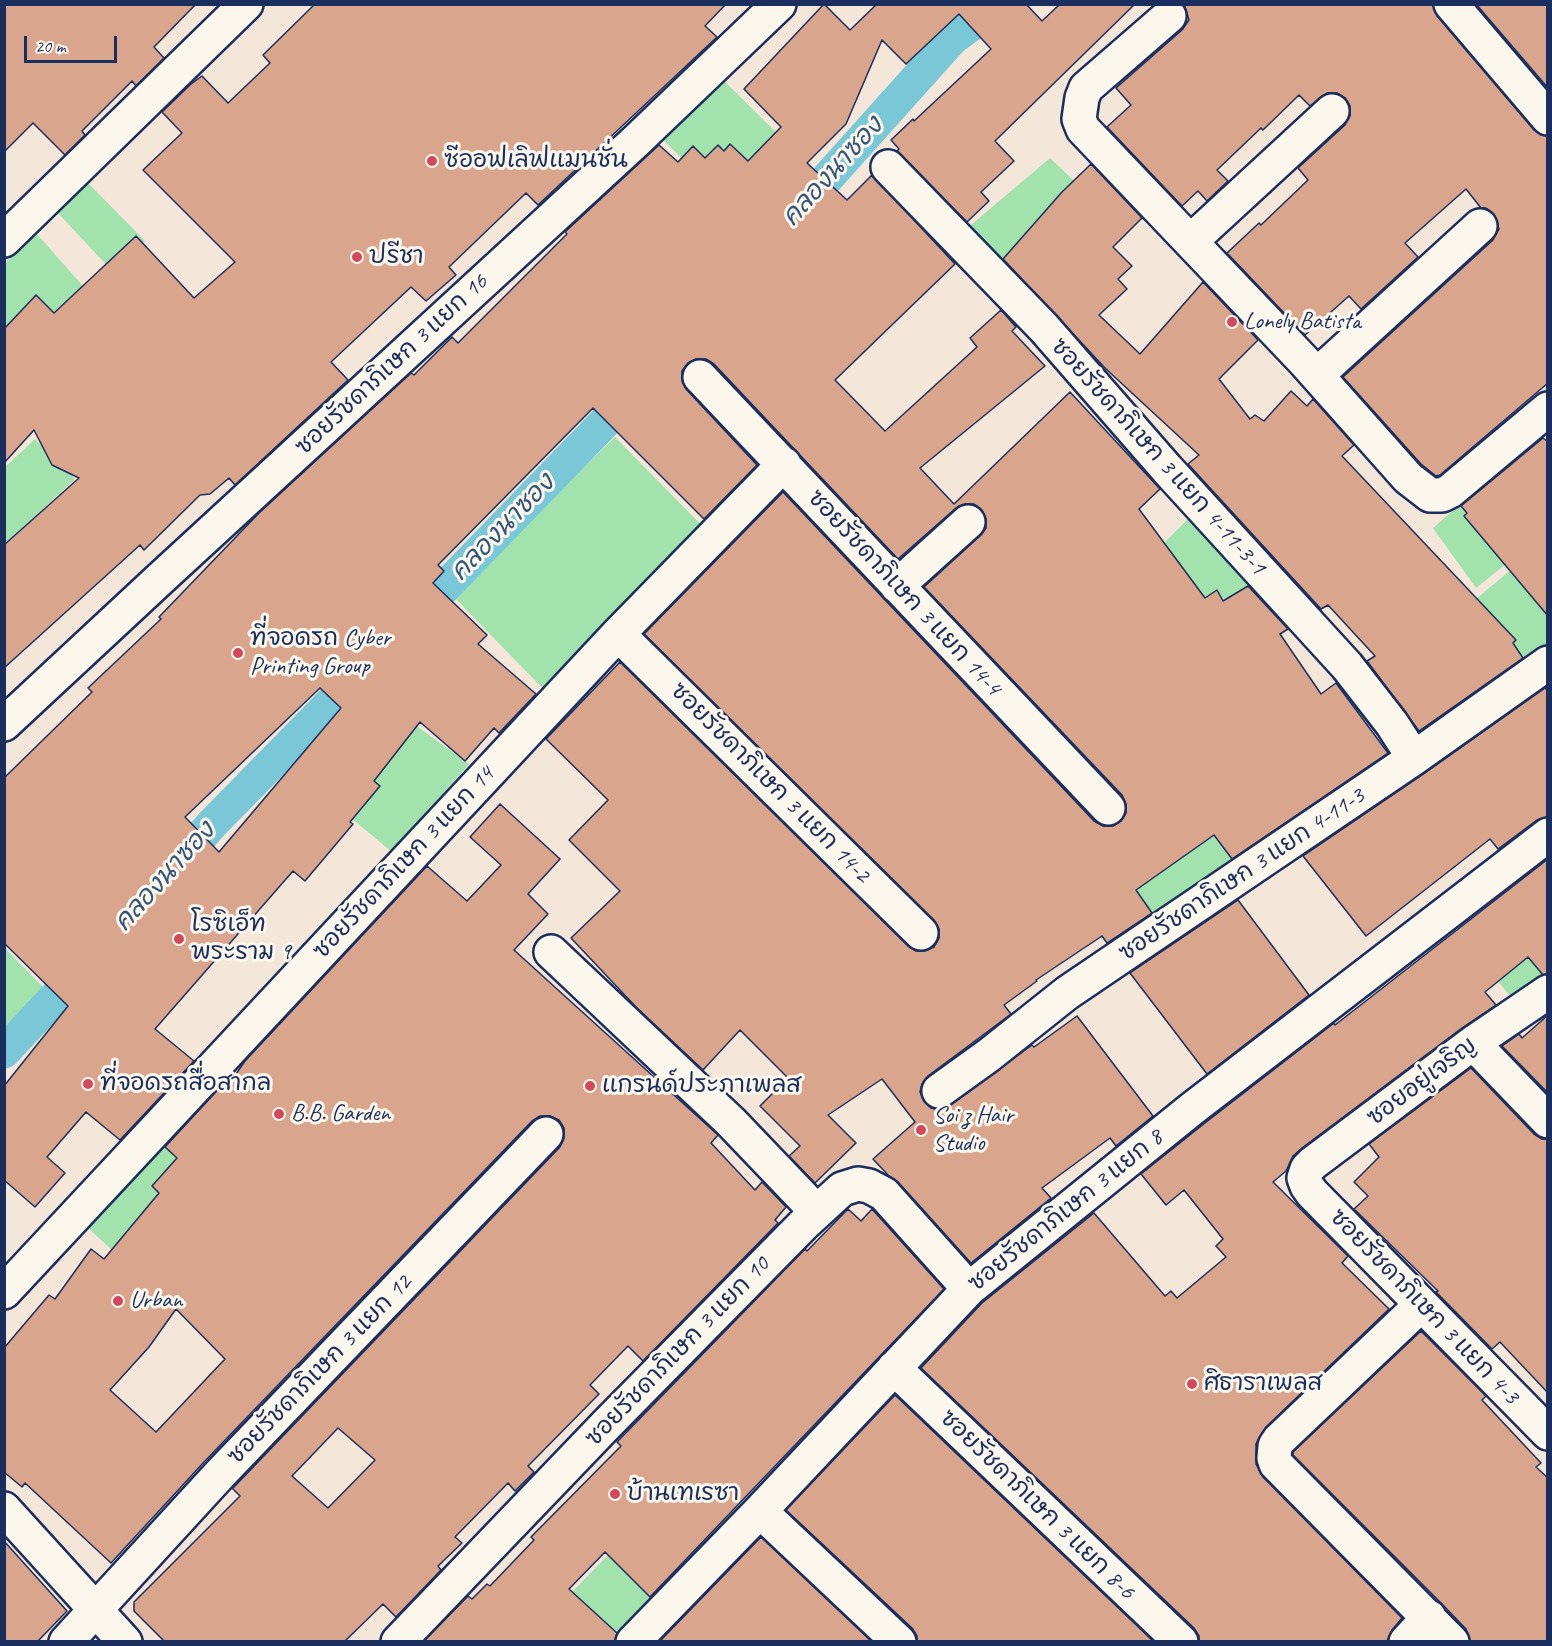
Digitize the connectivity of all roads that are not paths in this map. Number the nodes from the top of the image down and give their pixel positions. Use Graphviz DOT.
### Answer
graph roads {
  1 [pos="246,4"];
  2 [pos="780,4"];
  3 [pos="1451,4"];
  4 [pos="1168,16"];
  5 [pos="1332,111"];
  6 [pos="1548,118"];
  7 [pos="888,167"];
  8 [pos="1480,226"];
  9 [pos="4,240"];
  10 [pos="1191,241"];
  11 [pos="1317,375"];
  12 [pos="700,377"];
  13 [pos="1548,410"];
  14 [pos="784,465"];
  15 [pos="968,522"];
  16 [pos="897,586"];
  17 [pos="618,634"];
  18 [pos="1548,663"];
  19 [pos="4,724"];
  20 [pos="1414,758"];
  21 [pos="1108,808"];
  22 [pos="1548,835"];
  23 [pos="921,933"];
  24 [pos="551,952"];
  25 [pos="1548,992"];
  26 [pos="1473,1043"];
  27 [pos="939,1091"];
  28 [pos="1548,1121"];
  29 [pos="546,1134"];
  30 [pos="1305,1178"];
  31 [pos="817,1212"];
  32 [pos="969,1289"];
  33 [pos="4,1292"];
  34 [pos="1421,1305"];
  35 [pos="894,1368"];
  36 [pos="1548,1433"];
  37 [pos="4,1509"];
  38 [pos="760,1511"];
  39 [pos="97,1610"];
  40 [pos="1429,1617"];
  41 [pos="66,1641"];
  42 [pos="125,1641"];
  43 [pos="398,1641"];
  44 [pos="633,1641"];
  45 [pos="899,1641"];
  46 [pos="1180,1641"];
  47 [pos="1406,1641"];
  48 [pos="1452,1641"];
  1 -- 9 [label="street"];
  2 -- 19 [label="street, ซอยรัชดาภิเษก 3 แยก 16"];
  3 -- 6 [label="street"];
  4 -- 10 [label="street"];
  5 -- 10 [label="street"];
  7 -- 20 [label="street, ซอยรัชดาภิเษก 3 แยก 4-11-3-1"];
  8 -- 11 [label="street"];
  10 -- 11 [label="street"];
  11 -- 13 [label="street"];
  12 -- 14 [label="street, ซอยรัชดาภิเษก 3 แยก 14-4"];
  14 -- 16 [label="street, ซอยรัชดาภิเษก 3 แยก 14-4"];
  14 -- 17 [label="street, ซอยรัชดาภิเษก 3 แยก 14"];
  15 -- 16 [label="street"];
  16 -- 21 [label="street, ซอยรัชดาภิเษก 3 แยก 14-4"];
  17 -- 23 [label="street, ซอยรัชดาภิเษก 3 แยก 14-2"];
  17 -- 33 [label="street, ซอยรัชดาภิเษก 3 แยก 14"];
  18 -- 20 [label="street, ซอยรัชดาภิเษก 3 แยก 4-11-3"];
  20 -- 27 [label="street, ซอยรัชดาภิเษก 3 แยก 4-11-3"];
  22 -- 32 [label="street, ซอยรัชดาภิเษก 3 แยก 8"];
  24 -- 31 [label="street"];
  25 -- 26 [label="street, ซอยอยู่เจริญ"];
  26 -- 28 [label="street"];
  26 -- 30 [label="street, ซอยอยู่เจริญ"];
  29 -- 39 [label="street, ซอยรัชดาภิเษก 3 แยก 12"];
  30 -- 34 [label="street, ซอยรัชดาภิเษก 3 แยก 4-3"];
  31 -- 32 [label="street, ซอยรัชดาภิเษก 3 แยก 10"];
  31 -- 43 [label="street, ซอยรัชดาภิเษก 3 แยก 10"];
  32 -- 35 [label="street, ซอยรัชดาภิเษก 3 แยก 8"];
  34 -- 36 [label="street, ซอยรัชดาภิเษก 3 แยก 4-3"];
  34 -- 40 [label="street"];
  35 -- 38 [label="street, ซอยรัชดาภิเษก 3 แยก 8"];
  35 -- 46 [label="street, ซอยรัชดาภิเษก 3 แยก 8-6"];
  37 -- 39 [label="street"];
  38 -- 44 [label="street, ซอยรัชดาภิเษก 3 แยก 8"];
  38 -- 45 [label="street"];
  39 -- 41 [label="street, ซอยรัชดาภิเษก 3 แยก 12"];
  39 -- 42 [label="street"];
  40 -- 47 [label="street"];
  40 -- 48 [label="street"];
}
